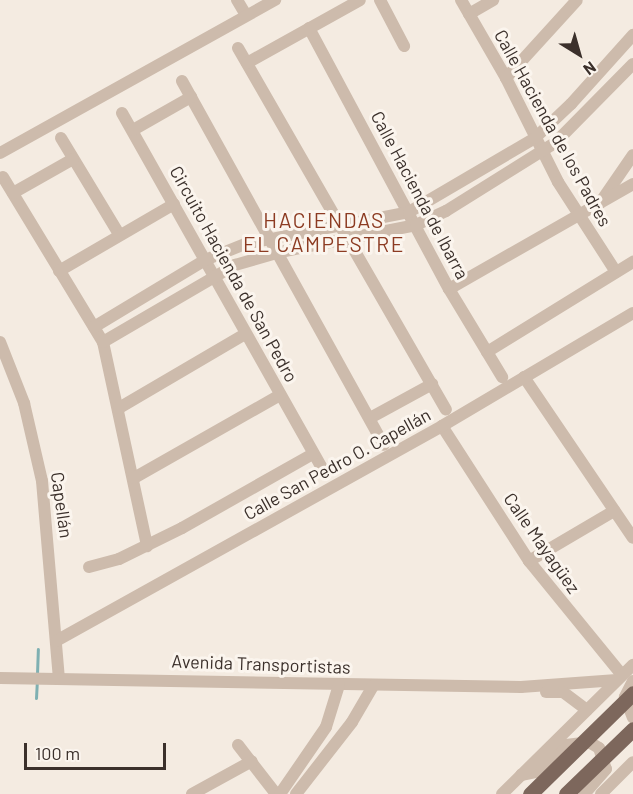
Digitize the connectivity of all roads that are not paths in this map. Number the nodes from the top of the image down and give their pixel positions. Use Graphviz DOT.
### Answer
graph roads {
  1 [pos="237,0"];
  2 [pos="275,0"];
  3 [pos="360,0"];
  4 [pos="380,0"];
  5 [pos="461,0"];
  6 [pos="493,0"];
  7 [pos="577,0"];
  8 [pos="469,14"];
  9 [pos="246,15"];
  10 [pos="309,28"];
  11 [pos="633,34"];
  12 [pos="404,46"];
  13 [pos="238,48"];
  14 [pos="247,63"];
  15 [pos="633,64"];
  16 [pos="506,78"];
  17 [pos="182,81"];
  18 [pos="192,97"];
  19 [pos="122,113"];
  20 [pos="133,130"];
  21 [pos="61,138"];
  22 [pos="535,138"];
  23 [pos="543,152"];
  24 [pos="0,153"];
  25 [pos="633,155"];
  26 [pos="73,159"];
  27 [pos="3,177"];
  28 [pos="633,184"];
  29 [pos="13,193"];
  30 [pos="174,204"];
  31 [pos="600,204"];
  32 [pos="409,212"];
  33 [pos="578,216"];
  34 [pos="416,225"];
  35 [pos="340,226"];
  36 [pos="118,234"];
  37 [pos="272,238"];
  38 [pos="350,240"];
  39 [pos="280,252"];
  40 [pos="204,260"];
  41 [pos="633,262"];
  42 [pos="58,271"];
  43 [pos="616,272"];
  44 [pos="213,276"];
  45 [pos="449,290"];
  46 [pos="633,313"];
  47 [pos="94,327"];
  48 [pos="245,333"];
  49 [pos="0,342"];
  50 [pos="103,342"];
  51 [pos="487,352"];
  52 [pos="502,377"];
  53 [pos="524,377"];
  54 [pos="432,384"];
  55 [pos="280,395"];
  56 [pos="119,408"];
  57 [pos="446,409"];
  58 [pos="370,418"];
  59 [pos="442,426"];
  60 [pos="384,445"];
  61 [pos="313,454"];
  62 [pos="325,474"];
  63 [pos="134,478"];
  64 [pos="614,511"];
  65 [pos="633,538"];
  66 [pos="147,546"];
  67 [pos="530,561"];
  68 [pos="89,567"];
  69 [pos="56,641"];
  70 [pos="633,665"];
  71 [pos="0,678"];
  72 [pos="55,678"];
  73 [pos="624,679"];
  74 [pos="339,685"];
  75 [pos="373,686"];
  76 [pos="521,687"];
  77 [pos="633,693"];
  78 [pos="587,710"];
  79 [pos="331,714"];
  80 [pos="633,718"];
  81 [pos="352,722"];
  82 [pos="633,729"];
  83 [pos="238,745"];
  84 [pos="252,761"];
  85 [pos="633,762"];
  86 [pos="521,775"];
  87 [pos="192,794"];
  88 [pos="278,794"];
  89 [pos="296,794"];
  90 [pos="502,794"];
  91 [pos="530,794"];
  92 [pos="566,794"];
  93 [pos="584,794"];
  94 [pos="601,794"];
  1 -- 9 [label="street"];
  2 -- 9 [label="street"];
  3 -- 10 [label="street"];
  4 -- 12 [label="street"];
  5 -- 8 [label="street, Calle Hacienda de los Padres"];
  6 -- 8 [label="street"];
  7 -- 16 [label="street"];
  8 -- 16 [label="street, Calle Hacienda de los Padres"];
  9 -- 24 [label="street"];
  10 -- 14 [label="street"];
  10 -- 32 [label="street, Calle Hacienda de Ibarra"];
  11 -- 22 [label="street"];
  13 -- 14 [label="street"];
  14 -- 35 [label="street"];
  15 -- 23 [label="street"];
  16 -- 22 [label="street, Calle Hacienda de los Padres"];
  17 -- 18 [label="street"];
  18 -- 20 [label="street"];
  18 -- 37 [label="street"];
  19 -- 20 [label="street, Circuito Hacienda de San Pedro"];
  20 -- 30 [label="street, Circuito Hacienda de San Pedro"];
  21 -- 26 [label="street"];
  22 -- 23 [label="street, Calle Hacienda de los Padres"];
  22 -- 32 [label="street"];
  23 -- 33 [label="street, Calle Hacienda de los Padres"];
  23 -- 34 [label="street"];
  25 -- 31 [label="street"];
  26 -- 29 [label="street"];
  26 -- 36 [label="street"];
  27 -- 29 [label="street"];
  28 -- 31 [label="street"];
  29 -- 42 [label="street"];
  30 -- 36 [label="street"];
  30 -- 40 [label="street, Circuito Hacienda de San Pedro"];
  31 -- 33 [label="street"];
  32 -- 34 [label="street, Calle Hacienda de Ibarra"];
  32 -- 35 [label="street"];
  33 -- 43 [label="street, Calle Hacienda de los Padres"];
  33 -- 45 [label="street"];
  34 -- 38 [label="street"];
  34 -- 45 [label="street, Calle Hacienda de Ibarra"];
  35 -- 37 [label="street"];
  35 -- 38 [label="street"];
  36 -- 42 [label="street"];
  37 -- 39 [label="street"];
  37 -- 40 [label="street"];
  38 -- 39 [label="street"];
  38 -- 54 [label="street"];
  39 -- 44 [label="street"];
  39 -- 58 [label="street"];
  40 -- 44 [label="street, Circuito Hacienda de San Pedro"];
  40 -- 47 [label="street"];
  41 -- 43 [label="street"];
  42 -- 47 [label="street"];
  43 -- 51 [label="street"];
  44 -- 48 [label="street, Circuito Hacienda de San Pedro"];
  44 -- 50 [label="street"];
  45 -- 51 [label="street, Calle Hacienda de Ibarra"];
  46 -- 53 [label="street, Calle San Pedro O. Capellán"];
  47 -- 50 [label="street"];
  48 -- 55 [label="street, Circuito Hacienda de San Pedro"];
  48 -- 56 [label="street"];
  49 -- 69 [label="street, Capellán"];
  50 -- 56 [label="street"];
  51 -- 52 [label="street, Calle Hacienda de Ibarra"];
  53 -- 59 [label="street, Calle San Pedro O. Capellán"];
  53 -- 64 [label="street"];
  54 -- 57 [label="street"];
  54 -- 58 [label="street"];
  55 -- 61 [label="street, Circuito Hacienda de San Pedro"];
  55 -- 63 [label="street"];
  56 -- 63 [label="street"];
  58 -- 60 [label="street"];
  59 -- 67 [label="street, Calle Mayagüez"];
  59 -- 69 [label="street, Calle San Pedro O. Capellán"];
  61 -- 62 [label="street, Circuito Hacienda de San Pedro"];
  61 -- 66 [label="street"];
  63 -- 66 [label="street"];
  64 -- 65 [label="street"];
  64 -- 67 [label="street"];
  66 -- 68 [label="street"];
  67 -- 73 [label="street, Calle Mayagüez"];
  69 -- 72 [label="street, Capellán"];
  70 -- 73 [label="street"];
  71 -- 72 [label="street, Avenida Transportistas"];
  72 -- 74 [label="street, Avenida Transportistas"];
  73 -- 76 [label="street, Avenida Transportistas"];
  73 -- 78 [label="street"];
  73 -- 80 [label="street"];
  74 -- 75 [label="street, Avenida Transportistas"];
  74 -- 79 [label="street"];
  75 -- 76 [label="street, Avenida Transportistas"];
  75 -- 81 [label="street"];
  76 -- 78 [label="street, Avenida Transportistas"];
  77 -- 91 [label="main road, bridge"];
  78 -- 86 [label="street"];
  79 -- 81 [label="street"];
  79 -- 88 [label="street"];
  81 -- 89 [label="street"];
  82 -- 92 [label="main road, bridge"];
  83 -- 84 [label="street"];
  84 -- 87 [label="street"];
  84 -- 88 [label="street"];
  85 -- 94 [label="street"];
  86 -- 90 [label="street"];
  86 -- 93 [label="street"];
}
